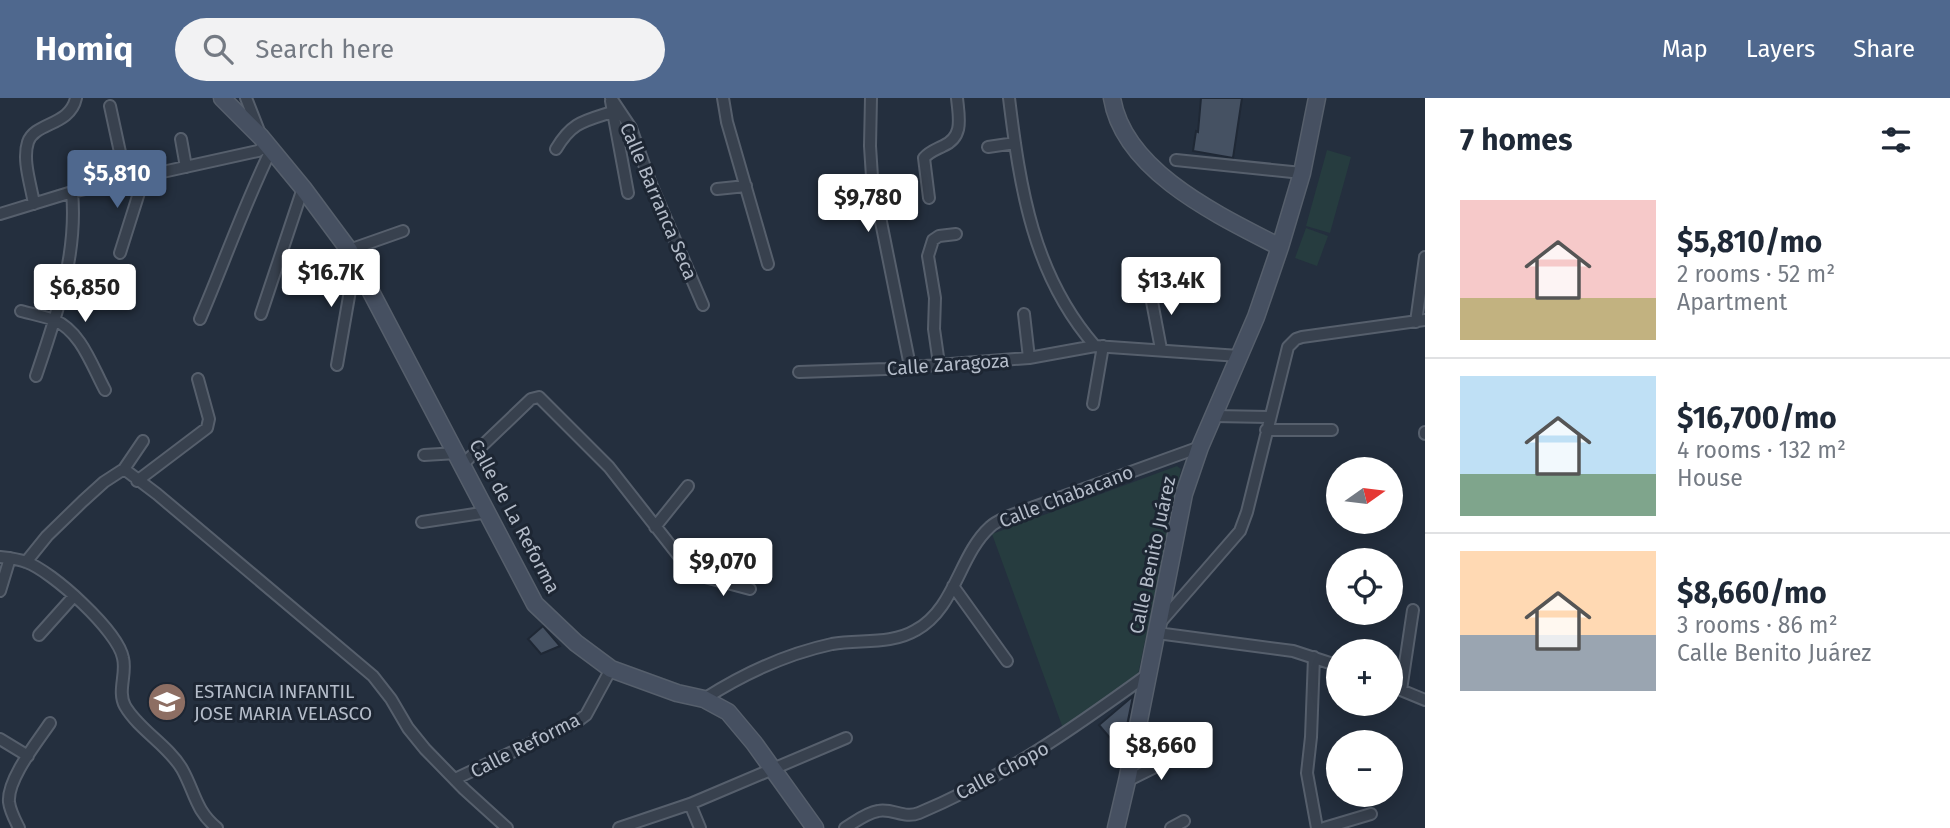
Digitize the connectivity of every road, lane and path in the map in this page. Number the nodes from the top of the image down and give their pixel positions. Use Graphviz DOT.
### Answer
graph roads {
  1 [pos="76,98"];
  2 [pos="222,98"];
  3 [pos="246,98"];
  4 [pos="611,98"];
  5 [pos="723,98"];
  6 [pos="871,98"];
  7 [pos="957,98"];
  8 [pos="1009,98"];
  9 [pos="1112,98"];
  10 [pos="1317,98"];
  11 [pos="110,106"];
  12 [pos="612,112"];
  13 [pos="181,139"];
  14 [pos="1015,143"];
  15 [pos="267,144"];
  16 [pos="988,147"];
  17 [pos="556,149"];
  18 [pos="1176,160"];
  19 [pos="186,167"];
  20 [pos="1301,173"];
  21 [pos="144,177"];
  22 [pos="126,180"];
  23 [pos="746,186"];
  24 [pos="303,187"];
  25 [pos="717,189"];
  26 [pos="72,192"];
  27 [pos="628,193"];
  28 [pos="929,198"];
  29 [pos="34,204"];
  30 [pos="0,214"];
  31 [pos="403,231"];
  32 [pos="956,234"];
  33 [pos="1280,247"];
  34 [pos="120,253"];
  35 [pos="352,255"];
  36 [pos="1425,257"];
  37 [pos="768,264"];
  38 [pos="1150,291"];
  39 [pos="703,305"];
  40 [pos="21,312"];
  41 [pos="261,314"];
  42 [pos="1024,314"];
  43 [pos="1421,314"];
  44 [pos="200,319"];
  45 [pos="55,320"];
  46 [pos="1099,346"];
  47 [pos="1161,349"];
  48 [pos="1239,356"];
  49 [pos="1029,358"];
  50 [pos="337,365"];
  51 [pos="939,365"];
  52 [pos="911,366"];
  53 [pos="799,372"];
  54 [pos="36,376"];
  55 [pos="198,379"];
  56 [pos="105,390"];
  57 [pos="1093,404"];
  58 [pos="1214,416"];
  59 [pos="1269,417"];
  60 [pos="1266,430"];
  61 [pos="1332,430"];
  62 [pos="143,441"];
  63 [pos="1200,447"];
  64 [pos="424,455"];
  65 [pos="460,459"];
  66 [pos="124,469"];
  67 [pos="137,481"];
  68 [pos="688,486"];
  69 [pos="488,512"];
  70 [pos="422,522"];
  71 [pos="655,527"];
  72 [pos="5,557"];
  73 [pos="26,562"];
  74 [pos="953,586"];
  75 [pos="750,589"];
  76 [pos="0,591"];
  77 [pos="74,596"];
  78 [pos="1413,610"];
  79 [pos="1158,629"];
  80 [pos="39,635"];
  81 [pos="1403,656"];
  82 [pos="1314,657"];
  83 [pos="1007,661"];
  84 [pos="1326,661"];
  85 [pos="611,670"];
  86 [pos="1147,675"];
  87 [pos="1403,691"];
  88 [pos="704,699"];
  89 [pos="1425,700"];
  90 [pos="50,723"];
  91 [pos="846,738"];
  92 [pos="0,740"];
  93 [pos="1181,754"];
  94 [pos="27,756"];
  95 [pos="772,770"];
  96 [pos="455,779"];
  97 [pos="1127,781"];
  98 [pos="690,804"];
  99 [pos="1371,814"];
  100 [pos="1184,821"];
  101 [pos="637,825"];
  102 [pos="19,828"];
  103 [pos="217,828"];
  104 [pos="507,828"];
  105 [pos="619,828"];
  106 [pos="700,828"];
  107 [pos="815,828"];
  108 [pos="845,828"];
  109 [pos="1115,828"];
  110 [pos="1171,828"];
  111 [pos="1317,828"];
  112 [pos="1324,828"];
  1 -- 29 [label="street"];
  2 -- 15 [label="street, Calle de La Reforma"];
  3 -- 15 [label="street"];
  4 -- 12 [label="street"];
  4 -- 39 [label="street, Calle Barranca Seca"];
  5 -- 23 [label="street"];
  6 -- 52 [label="street"];
  7 -- 28 [label="street"];
  8 -- 14 [label="street"];
  9 -- 33 [label="street"];
  10 -- 20 [label="street, Calle Benito Juárez"];
  11 -- 22 [label="street"];
  12 -- 17 [label="street"];
  12 -- 27 [label="street"];
  13 -- 19 [label="street"];
  14 -- 16 [label="street"];
  14 -- 46 [label="street"];
  15 -- 19 [label="street"];
  15 -- 24 [label="street, Calle de La Reforma"];
  15 -- 44 [label="street"];
  18 -- 20 [label="street"];
  19 -- 21 [label="street"];
  20 -- 33 [label="street, Calle Benito Juárez"];
  21 -- 22 [label="street"];
  21 -- 34 [label="street"];
  22 -- 26 [label="street"];
  23 -- 25 [label="street"];
  23 -- 37 [label="street"];
  24 -- 35 [label="street, Calle de La Reforma"];
  24 -- 41 [label="street"];
  26 -- 29 [label="street"];
  26 -- 45 [label="street"];
  29 -- 30 [label="street"];
  31 -- 35 [label="street"];
  32 -- 51 [label="street"];
  33 -- 48 [label="street, Calle Benito Juárez"];
  35 -- 50 [label="street"];
  35 -- 65 [label="street, Calle de La Reforma"];
  36 -- 43 [label="street"];
  38 -- 47 [label="street"];
  40 -- 45 [label="street"];
  42 -- 49 [label="street"];
  43 -- 59 [label="street"];
  45 -- 54 [label="street"];
  45 -- 56 [label="street"];
  46 -- 47 [label="street, Calle Zaragoza"];
  46 -- 49 [label="street, Calle Zaragoza"];
  46 -- 57 [label="street"];
  47 -- 48 [label="street, Calle Zaragoza"];
  48 -- 58 [label="street, Calle Benito Juárez"];
  49 -- 51 [label="street, Calle Zaragoza"];
  51 -- 52 [label="street, Calle Zaragoza"];
  52 -- 53 [label="street, Calle Zaragoza"];
  55 -- 67 [label="street"];
  58 -- 59 [label="street"];
  58 -- 63 [label="street, Calle Benito Juárez"];
  59 -- 60 [label="street"];
  60 -- 61 [label="street"];
  60 -- 79 [label="street"];
  62 -- 66 [label="street"];
  63 -- 74 [label="street, Calle Chabacano"];
  63 -- 79 [label="street, Calle Benito Juárez"];
  64 -- 65 [label="street"];
  65 -- 69 [label="street, Calle de La Reforma"];
  65 -- 71 [label="street"];
  66 -- 67 [label="street"];
  66 -- 73 [label="street"];
  67 -- 96 [label="street"];
  68 -- 71 [label="street"];
  69 -- 70 [label="street"];
  69 -- 85 [label="street, Calle de La Reforma"];
  71 -- 75 [label="street"];
  72 -- 73 [label="street"];
  72 -- 76 [label="street"];
  73 -- 77 [label="street"];
  74 -- 83 [label="street"];
  74 -- 88 [label="street, Calle Chabacano"];
  77 -- 80 [label="street"];
  77 -- 103 [label="street"];
  78 -- 81 [label="street"];
  79 -- 82 [label="street"];
  79 -- 86 [label="street, Calle Benito Juárez"];
  82 -- 84 [label="street"];
  82 -- 111 [label="street"];
  85 -- 88 [label="street, Calle de La Reforma"];
  85 -- 96 [label="street, Calle Reforma"];
  86 -- 97 [label="street, Calle Benito Juárez"];
  86 -- 108 [label="street, Calle Chopo"];
  87 -- 89 [label="street"];
  88 -- 95 [label="street, Calle de La Reforma"];
  90 -- 94 [label="street"];
  91 -- 95 [label="street"];
  92 -- 94 [label="street"];
  93 -- 97 [label="street"];
  94 -- 102 [label="street"];
  95 -- 98 [label="street"];
  95 -- 107 [label="street, Calle de La Reforma"];
  96 -- 104 [label="street"];
  97 -- 109 [label="street, Calle Benito Juárez"];
  98 -- 101 [label="street"];
  98 -- 106 [label="street"];
  99 -- 112 [label="street"];
  100 -- 110 [label="street"];
  101 -- 105 [label="street"];
}
